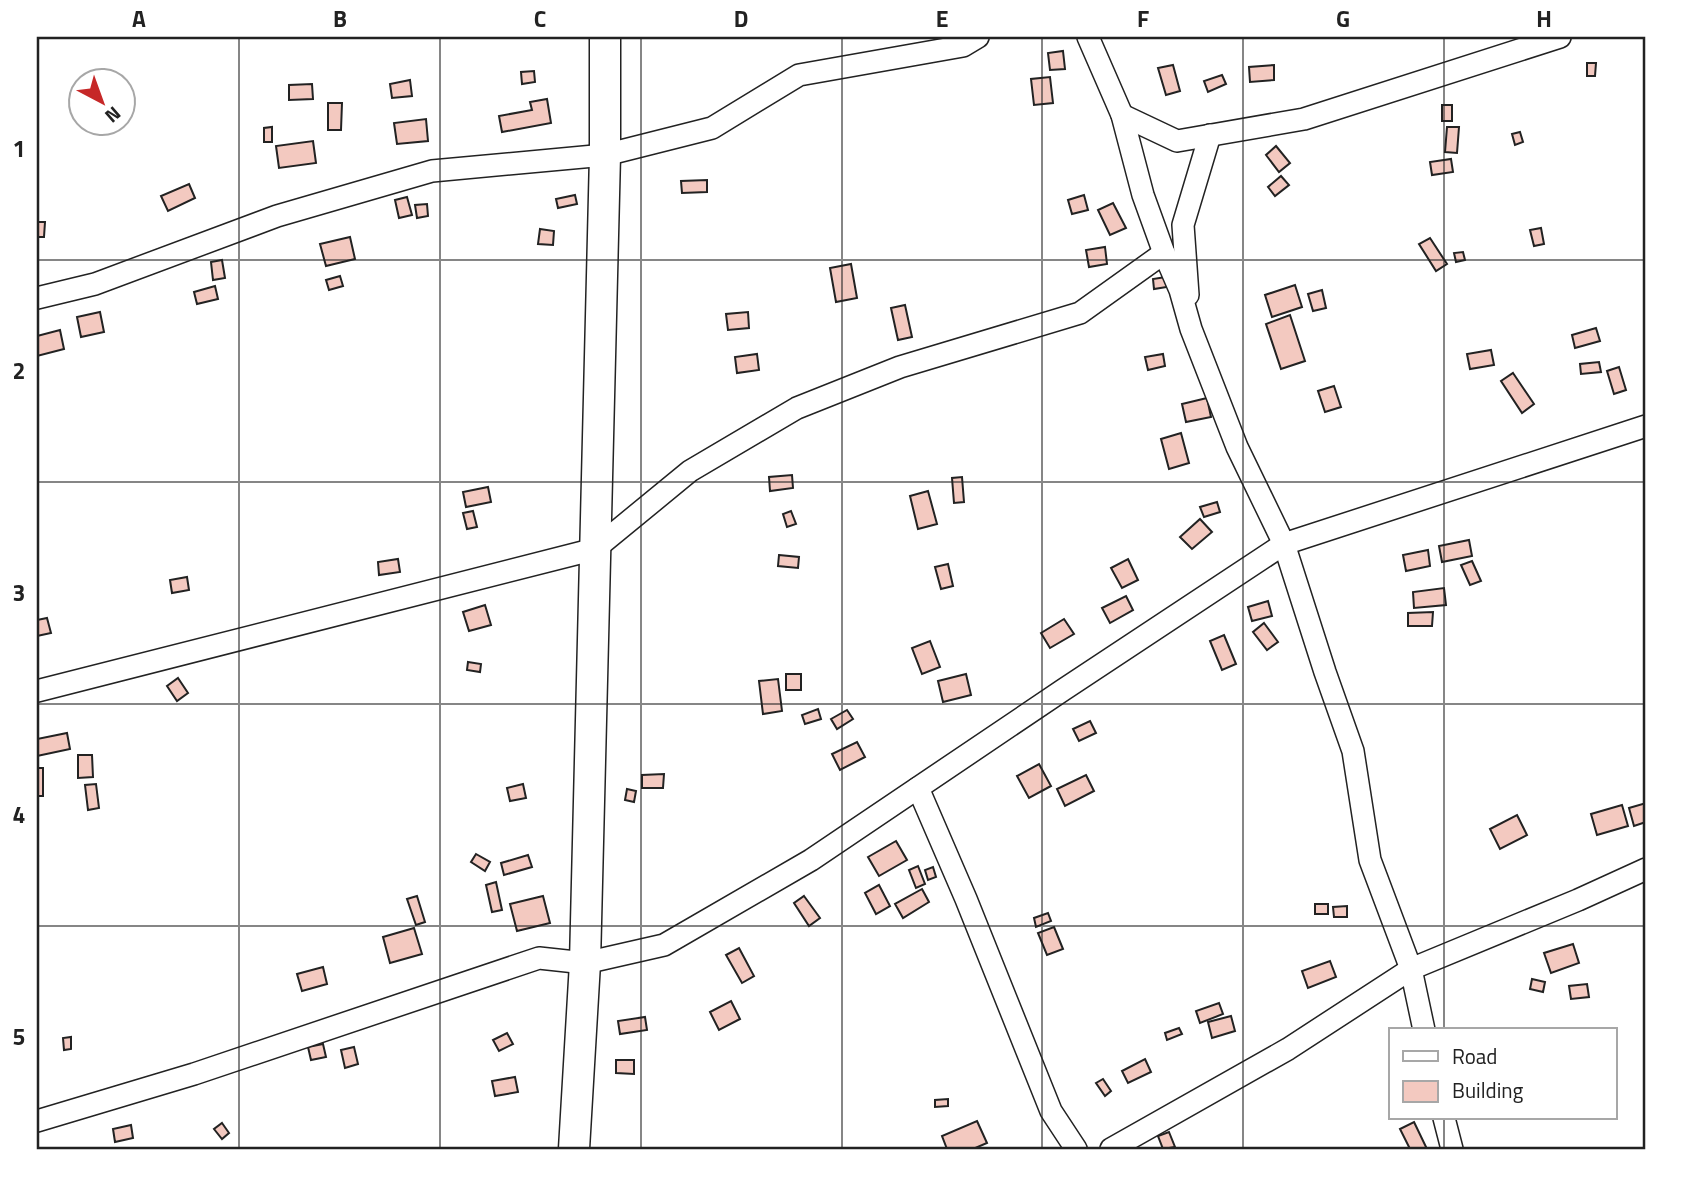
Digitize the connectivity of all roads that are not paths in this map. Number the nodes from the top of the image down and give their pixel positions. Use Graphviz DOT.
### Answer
graph roads {
  1 [pos="605,37"];
  2 [pos="978,37"];
  3 [pos="1088,37"];
  4 [pos="1560,37"];
  5 [pos="1122,115"];
  6 [pos="1210,135"];
  7 [pos="605,155"];
  8 [pos="1164,253"];
  9 [pos="37,298"];
  10 [pos="1191,329"];
  11 [pos="1646,426"];
  12 [pos="1284,544"];
  13 [pos="595,549"];
  14 [pos="37,691"];
  15 [pos="918,788"];
  16 [pos="1646,869"];
  17 [pos="585,963"];
  18 [pos="1411,969"];
  19 [pos="1424,1028"];
  20 [pos="1445,1120"];
  21 [pos="37,1121"];
  22 [pos="574,1149"];
  23 [pos="1076,1149"];
  24 [pos="1111,1149"];
  25 [pos="1452,1149"];
  1 -- 7 [label="street"];
  2 -- 7 [label="street"];
  3 -- 5 [label="street"];
  4 -- 6 [label="street"];
  5 -- 6 [label="street"];
  5 -- 8 [label="street"];
  6 -- 10 [label="street"];
  7 -- 9 [label="street"];
  7 -- 13 [label="street"];
  8 -- 10 [label="street"];
  8 -- 13 [label="street"];
  10 -- 12 [label="street"];
  11 -- 12 [label="street"];
  12 -- 15 [label="street"];
  12 -- 18 [label="street"];
  13 -- 14 [label="street"];
  13 -- 17 [label="street"];
  15 -- 17 [label="street"];
  15 -- 23 [label="street"];
  16 -- 18 [label="street"];
  17 -- 21 [label="street"];
  17 -- 22 [label="street"];
  18 -- 19 [label="street"];
  18 -- 24 [label="street"];
  20 -- 25 [label="street"];
}
